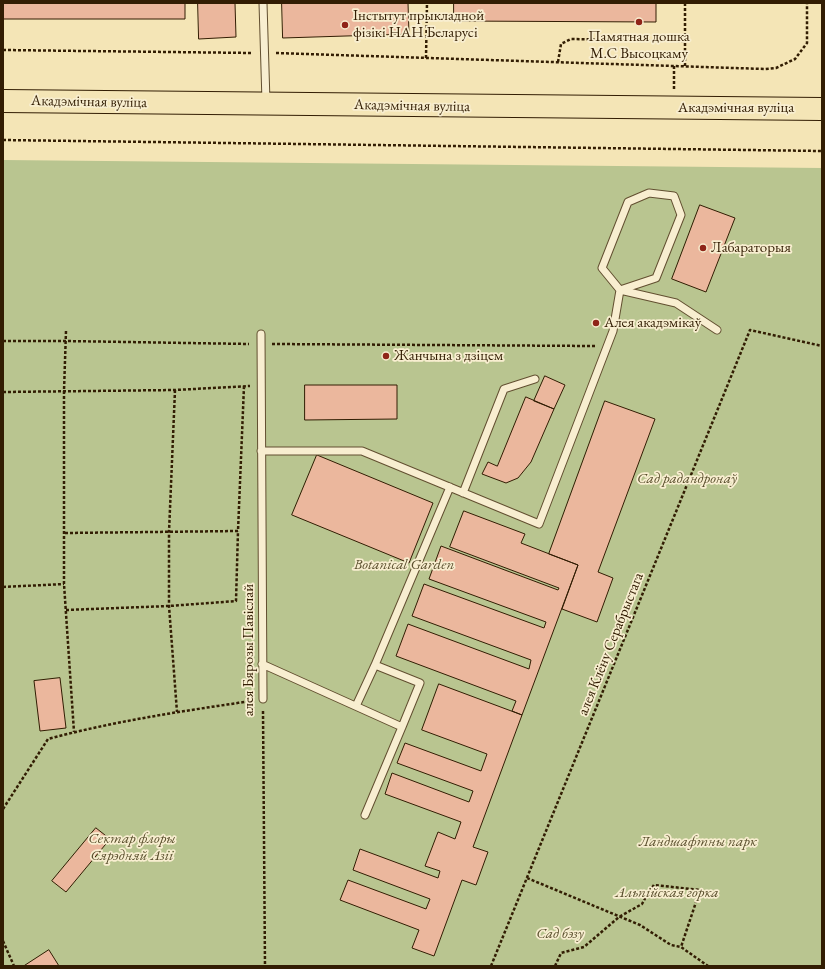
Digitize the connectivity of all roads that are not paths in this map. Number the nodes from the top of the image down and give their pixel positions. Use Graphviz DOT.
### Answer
graph roads {
  1 [pos="263,3"];
  2 [pos="3,101"];
  3 [pos="266,104"];
  4 [pos="822,109"];
  5 [pos="620,290"];
  6 [pos="717,330"];
  7 [pos="260,334"];
  8 [pos="534,380"];
  9 [pos="261,451"];
  10 [pos="450,487"];
  11 [pos="463,493"];
  12 [pos="262,664"];
  13 [pos="375,665"];
  14 [pos="262,699"];
  15 [pos="356,706"];
  16 [pos="402,726"];
  17 [pos="365,815"];
  1 -- 3 [label="lane"];
  2 -- 3 [label="main road, Акадэмічная вуліца"];
  3 -- 4 [label="main road, Акадэмічная вуліца"];
  5 -- 5 [label="lane"];
  5 -- 6 [label="lane"];
  5 -- 11 [label="lane"];
  7 -- 9 [label="lane, алея Бярозы Павіслай"];
  8 -- 11 [label="lane"];
  9 -- 10 [label="lane"];
  9 -- 12 [label="lane, алея Бярозы Павіслай"];
  10 -- 11 [label="lane"];
  10 -- 13 [label="lane"];
  12 -- 14 [label="lane, алея Бярозы Павіслай"];
  12 -- 15 [label="lane"];
  13 -- 15 [label="lane"];
  13 -- 16 [label="lane"];
  15 -- 16 [label="lane"];
  16 -- 17 [label="lane"];
}
